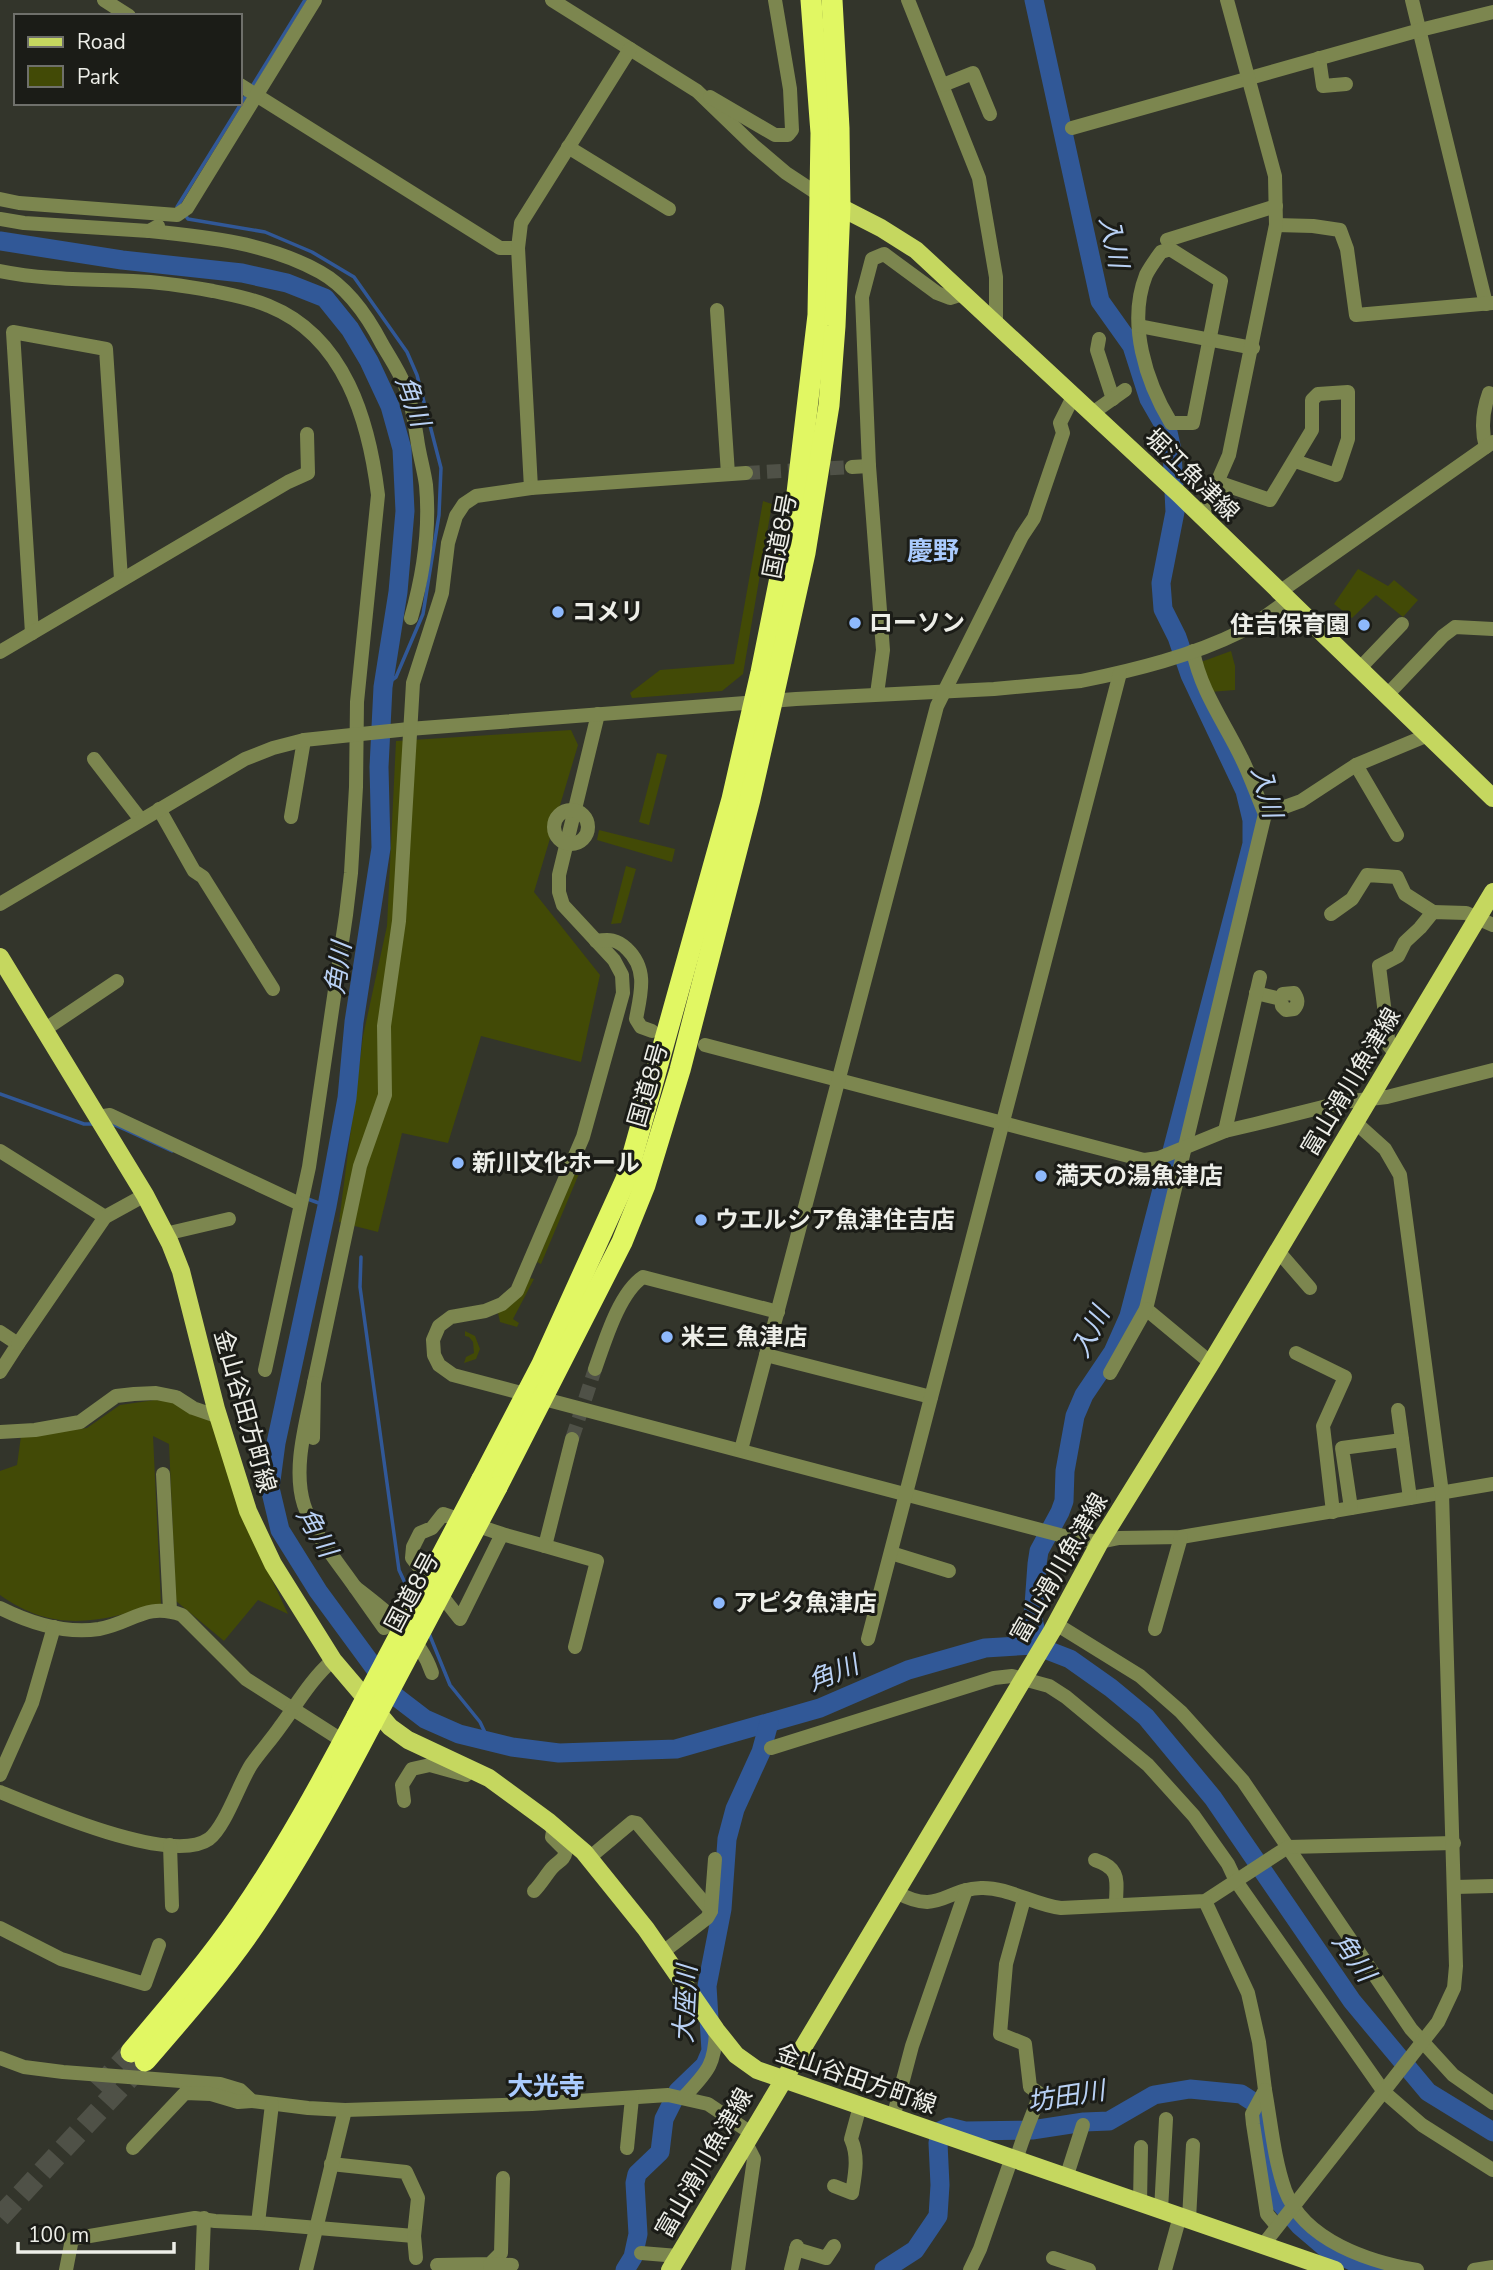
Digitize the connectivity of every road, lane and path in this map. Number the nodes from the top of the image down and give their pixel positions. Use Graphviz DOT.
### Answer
graph roads {
  1 [pos="104,0"];
  2 [pos="315,0"];
  3 [pos="552,0"];
  4 [pos="775,0"];
  5 [pos="811,0"];
  6 [pos="832,0"];
  7 [pos="908,0"];
  8 [pos="1227,0"];
  9 [pos="1412,0"];
  10 [pos="1493,12"];
  11 [pos="126,14"];
  12 [pos="1420,30"];
  13 [pos="631,48"];
  14 [pos="1319,58"];
  15 [pos="1248,78"];
  16 [pos="943,85"];
  17 [pos="1346,85"];
  18 [pos="242,86"];
  19 [pos="696,91"];
  20 [pos="257,96"];
  21 [pos="990,114"];
  22 [pos="1072,128"];
  23 [pos="568,148"];
  24 [pos="821,196"];
  25 [pos="0,199"];
  26 [pos="1276,206"];
  27 [pos="840,207"];
  28 [pos="669,209"];
  29 [pos="177,215"];
  30 [pos="0,219"];
  31 [pos="1276,225"];
  32 [pos="149,231"];
  33 [pos="1167,240"];
  34 [pos="518,248"];
  35 [pos="0,271"];
  36 [pos="963,294"];
  37 [pos="1489,303"];
  38 [pos="717,310"];
  39 [pos="996,326"];
  40 [pos="1139,326"];
  41 [pos="6,330"];
  42 [pos="1099,339"];
  43 [pos="1211,340"];
  44 [pos="1253,348"];
  45 [pos="1125,390"];
  46 [pos="1489,393"];
  47 [pos="1073,397"];
  48 [pos="1113,399"];
  49 [pos="1091,414"];
  50 [pos="307,434"];
  51 [pos="1490,444"];
  52 [pos="1295,461"];
  53 [pos="869,466"];
  54 [pos="852,467"];
  55 [pos="746,473"];
  56 [pos="728,474"];
  57 [pos="1217,482"];
  58 [pos="531,488"];
  59 [pos="1202,517"];
  60 [pos="121,579"];
  61 [pos="1283,597"];
  62 [pos="411,618"];
  63 [pos="1402,624"];
  64 [pos="1493,629"];
  65 [pos="32,633"];
  66 [pos="0,652"];
  67 [pos="1193,652"];
  68 [pos="1360,668"];
  69 [pos="1120,673"];
  70 [pos="944,692"];
  71 [pos="877,694"];
  72 [pos="1388,694"];
  73 [pos="763,702"];
  74 [pos="598,714"];
  75 [pos="410,729"];
  76 [pos="357,734"];
  77 [pos="1428,735"];
  78 [pos="304,740"];
  79 [pos="94,759"];
  80 [pos="1356,765"];
  81 [pos="1493,798"];
  82 [pos="159,809"];
  83 [pos="1265,814"];
  84 [pos="291,817"];
  85 [pos="141,820"];
  86 [pos="1397,835"];
  87 [pos="1493,892"];
  88 [pos="0,904"];
  89 [pos="1433,912"];
  90 [pos="1331,914"];
  91 [pos="1485,922"];
  92 [pos="596,942"];
  93 [pos="0,957"];
  94 [pos="1260,976"];
  95 [pos="117,981"];
  96 [pos="273,989"];
  97 [pos="1256,993"];
  98 [pos="1281,999"];
  99 [pos="44,1030"];
  100 [pos="652,1031"];
  101 [pos="705,1045"];
  102 [pos="1396,1054"];
  103 [pos="1493,1070"];
  104 [pos="839,1079"];
  105 [pos="1369,1099"];
  106 [pos="1355,1122"];
  107 [pos="101,1123"];
  108 [pos="1003,1123"];
  109 [pos="1225,1131"];
  110 [pos="1183,1150"];
  111 [pos="0,1151"];
  112 [pos="145,1195"];
  113 [pos="300,1204"];
  114 [pos="105,1217"];
  115 [pos="229,1219"];
  116 [pos="166,1234"];
  117 [pos="1278,1251"];
  118 [pos="1310,1288"];
  119 [pos="1146,1309"];
  120 [pos="778,1312"];
  121 [pos="0,1332"];
  122 [pos="18,1344"];
  123 [pos="1296,1353"];
  124 [pos="766,1355"];
  125 [pos="1211,1363"];
  126 [pos="595,1369"];
  127 [pos="265,1370"];
  128 [pos="0,1372"];
  129 [pos="1110,1373"];
  130 [pos="314,1382"];
  131 [pos="534,1396"];
  132 [pos="931,1397"];
  133 [pos="1398,1410"];
  134 [pos="219,1417"];
  135 [pos="0,1432"];
  136 [pos="313,1438"];
  137 [pos="572,1439"];
  138 [pos="1402,1440"];
  139 [pos="741,1450"];
  140 [pos="163,1474"];
  141 [pos="1493,1484"];
  142 [pos="906,1493"];
  143 [pos="1443,1493"];
  144 [pos="1410,1498"];
  145 [pos="1351,1508"];
  146 [pos="1333,1512"];
  147 [pos="502,1534"];
  148 [pos="1181,1537"];
  149 [pos="1100,1542"];
  150 [pos="545,1546"];
  151 [pos="891,1553"];
  152 [pos="949,1572"];
  153 [pos="355,1587"];
  154 [pos="0,1608"];
  155 [pos="170,1610"];
  156 [pos="54,1627"];
  157 [pos="1054,1627"];
  158 [pos="384,1628"];
  159 [pos="1155,1629"];
  160 [pos="867,1639"];
  161 [pos="575,1647"];
  162 [pos="333,1660"];
  163 [pos="432,1674"];
  164 [pos="1024,1678"];
  165 [pos="293,1708"];
  166 [pos="365,1719"];
  167 [pos="344,1741"];
  168 [pos="771,1748"];
  169 [pos="2,1765"];
  170 [pos="470,1767"];
  171 [pos="0,1792"];
  172 [pos="404,1801"];
  173 [pos="554,1826"];
  174 [pos="1454,1843"];
  175 [pos="170,1845"];
  176 [pos="1285,1849"];
  177 [pos="589,1858"];
  178 [pos="715,1859"];
  179 [pos="1095,1860"];
  180 [pos="1238,1880"];
  181 [pos="1493,1886"];
  182 [pos="1455,1888"];
  183 [pos="966,1890"];
  184 [pos="534,1891"];
  185 [pos="896,1892"];
  186 [pos="1024,1899"];
  187 [pos="1205,1901"];
  188 [pos="1116,1905"];
  189 [pos="172,1906"];
  190 [pos="711,1911"];
  191 [pos="0,1928"];
  192 [pos="159,1945"];
  193 [pos="663,1952"];
  194 [pos="716,2030"];
  195 [pos="1421,2044"];
  196 [pos="0,2058"];
  197 [pos="782,2080"];
  198 [pos="1265,2090"];
  199 [pos="1385,2091"];
  200 [pos="684,2097"];
  201 [pos="632,2098"];
  202 [pos="252,2101"];
  203 [pos="1493,2103"];
  204 [pos="272,2104"];
  205 [pos="860,2106"];
  206 [pos="345,2110"];
  207 [pos="894,2118"];
  208 [pos="1166,2119"];
  209 [pos="1083,2125"];
  210 [pos="748,2138"];
  211 [pos="1193,2145"];
  212 [pos="1141,2147"];
  213 [pos="133,2148"];
  214 [pos="627,2148"];
  215 [pos="1013,2161"];
  216 [pos="331,2164"];
  217 [pos="1493,2170"];
  218 [pos="503,2178"];
  219 [pos="1066,2178"];
  220 [pos="834,2186"];
  221 [pos="1140,2203"];
  222 [pos="1293,2207"];
  223 [pos="1161,2210"];
  224 [pos="204,2218"];
  225 [pos="1185,2218"];
  226 [pos="258,2223"];
  227 [pos="1279,2224"];
  228 [pos="315,2229"];
  229 [pos="414,2236"];
  230 [pos="1263,2245"];
  231 [pos="834,2246"];
  232 [pos="641,2253"];
  233 [pos="415,2258"];
  234 [pos="1053,2258"];
  235 [pos="674,2263"];
  236 [pos="437,2265"];
  237 [pos="512,2265"];
  238 [pos="1313,2266"];
  239 [pos="491,2267"];
  240 [pos="1493,2267"];
  241 [pos="66,2270"];
  242 [pos="202,2270"];
  243 [pos="306,2270"];
  244 [pos="738,2270"];
  245 [pos="791,2270"];
  246 [pos="970,2270"];
  247 [pos="1089,2270"];
  248 [pos="1165,2270"];
  249 [pos="1335,2270"];
  250 [pos="1418,2270"];
  251 [pos="1474,2270"];
  1 -- 11 [label="street"];
  2 -- 20 [label="street"];
  3 -- 13 [label="street"];
  4 -- 19 [label="street"];
  5 -- 24 [label="highway, 国道8号"];
  6 -- 27 [label="highway, 国道8号"];
  7 -- 16 [label="street"];
  8 -- 15 [label="street"];
  9 -- 12 [label="street"];
  10 -- 12 [label="street"];
  12 -- 14 [label="street"];
  12 -- 37 [label="street"];
  13 -- 19 [label="street"];
  13 -- 23 [label="street"];
  14 -- 15 [label="street"];
  14 -- 17 [label="street"];
  15 -- 22 [label="street"];
  15 -- 26 [label="street"];
  16 -- 21 [label="street"];
  16 -- 39 [label="street"];
  18 -- 20 [label="street"];
  19 -- 24 [label="street"];
  20 -- 29 [label="street"];
  20 -- 34 [label="street"];
  23 -- 28 [label="street"];
  23 -- 34 [label="street"];
  24 -- 27 [label="street"];
  24 -- 73 [label="highway, 国道8号"];
  25 -- 29 [label="street"];
  26 -- 31 [label="street"];
  26 -- 33 [label="street"];
  27 -- 36 [label="main road, 堀江魚津線"];
  27 -- 73 [label="highway, 国道8号"];
  29 -- 32 [label="street"];
  30 -- 32 [label="street"];
  31 -- 37 [label="street"];
  31 -- 44 [label="street"];
  32 -- 62 [label="street"];
  34 -- 58 [label="street"];
  35 -- 76 [label="street"];
  36 -- 39 [label="main road, 堀江魚津線"];
  36 -- 53 [label="street"];
  38 -- 56 [label="street"];
  39 -- 47 [label="main road, 堀江魚津線"];
  40 -- 43 [label="street"];
  40 -- 43 [label="street"];
  40 -- 43 [label="street"];
  41 -- 60 [label="street"];
  41 -- 65 [label="street"];
  42 -- 48 [label="street"];
  43 -- 44 [label="street"];
  44 -- 57 [label="street"];
  45 -- 48 [label="street"];
  46 -- 51 [label="street"];
  47 -- 49 [label="main road, 堀江魚津線"];
  47 -- 70 [label="street"];
  48 -- 49 [label="street"];
  49 -- 59 [label="main road, 堀江魚津線"];
  50 -- 60 [label="street"];
  51 -- 61 [label="street"];
  52 -- 52 [label="street"];
  52 -- 57 [label="street"];
  53 -- 54 [label="street"];
  53 -- 71 [label="street"];
  55 -- 56 [label="street"];
  56 -- 58 [label="street"];
  57 -- 59 [label="street"];
  58 -- 75 [label="street"];
  59 -- 61 [label="main road, 堀江魚津線"];
  60 -- 65 [label="street"];
  61 -- 67 [label="street"];
  61 -- 68 [label="main road, 堀江魚津線"];
  63 -- 68 [label="street"];
  64 -- 72 [label="street"];
  65 -- 66 [label="street"];
  67 -- 69 [label="street"];
  67 -- 83 [label="street"];
  68 -- 72 [label="main road, 堀江魚津線"];
  69 -- 70 [label="street"];
  69 -- 108 [label="street"];
  70 -- 71 [label="street"];
  70 -- 104 [label="street"];
  71 -- 73 [label="street"];
  72 -- 77 [label="main road, 堀江魚津線"];
  73 -- 74 [label="street"];
  73 -- 131 [label="highway, 国道8号"];
  74 -- 75 [label="street"];
  74 -- 92 [label="street"];
  75 -- 76 [label="street"];
  75 -- 130 [label="street"];
  76 -- 78 [label="street"];
  76 -- 113 [label="street"];
  77 -- 80 [label="street"];
  77 -- 81 [label="main road, 堀江魚津線"];
  78 -- 82 [label="street"];
  78 -- 84 [label="street"];
  79 -- 85 [label="street"];
  80 -- 83 [label="street"];
  80 -- 86 [label="street"];
  82 -- 85 [label="street"];
  82 -- 96 [label="street"];
  83 -- 110 [label="street"];
  85 -- 88 [label="street"];
  87 -- 91 [label="main road, 富山滑川魚津線"];
  89 -- 90 [label="street"];
  89 -- 91 [label="street"];
  89 -- 102 [label="street"];
  91 -- 102 [label="main road, 富山滑川魚津線"];
  92 -- 100 [label="street"];
  92 -- 131 [label="street"];
  93 -- 99 [label="main road, 金山谷田方町線"];
  94 -- 97 [label="street"];
  95 -- 99 [label="street"];
  97 -- 98 [label="street"];
  97 -- 109 [label="street"];
  99 -- 107 [label="main road, 金山谷田方町線"];
  101 -- 104 [label="street"];
  102 -- 105 [label="main road, 富山滑川魚津線"];
  103 -- 105 [label="street"];
  104 -- 108 [label="street"];
  104 -- 120 [label="street"];
  105 -- 106 [label="main road, 富山滑川魚津線"];
  105 -- 109 [label="street"];
  106 -- 117 [label="main road, 富山滑川魚津線"];
  106 -- 143 [label="street"];
  107 -- 112 [label="main road, 金山谷田方町線"];
  107 -- 113 [label="street"];
  108 -- 110 [label="street"];
  108 -- 132 [label="street"];
  109 -- 110 [label="street"];
  110 -- 119 [label="street"];
  111 -- 114 [label="street"];
  112 -- 114 [label="street"];
  112 -- 116 [label="main road, 金山谷田方町線"];
  113 -- 127 [label="street"];
  114 -- 122 [label="street"];
  115 -- 116 [label="street"];
  116 -- 134 [label="main road, 金山谷田方町線"];
  117 -- 118 [label="street"];
  117 -- 125 [label="main road, 富山滑川魚津線"];
  119 -- 125 [label="street"];
  119 -- 129 [label="street"];
  120 -- 124 [label="street"];
  120 -- 126 [label="street"];
  121 -- 122 [label="street"];
  122 -- 128 [label="street"];
  123 -- 146 [label="street"];
  124 -- 132 [label="street"];
  124 -- 139 [label="street"];
  125 -- 149 [label="main road, 富山滑川魚津線"];
  130 -- 136 [label="street"];
  130 -- 153 [label="street"];
  131 -- 139 [label="street"];
  131 -- 166 [label="highway, 国道8号, bridge"];
  132 -- 142 [label="street"];
  133 -- 138 [label="street"];
  134 -- 135 [label="street"];
  134 -- 162 [label="main road, 金山谷田方町線"];
  137 -- 150 [label="street"];
  138 -- 144 [label="street"];
  138 -- 145 [label="street"];
  139 -- 142 [label="street"];
  140 -- 155 [label="street"];
  141 -- 143 [label="street"];
  142 -- 149 [label="street"];
  142 -- 151 [label="street"];
  143 -- 144 [label="street"];
  143 -- 174 [label="street"];
  144 -- 145 [label="street"];
  145 -- 146 [label="street"];
  146 -- 148 [label="street"];
  147 -- 147 [label="street"];
  147 -- 150 [label="street"];
  148 -- 149 [label="street"];
  148 -- 159 [label="street"];
  149 -- 157 [label="main road, 富山滑川魚津線"];
  150 -- 161 [label="street"];
  151 -- 152 [label="street"];
  151 -- 160 [label="street"];
  153 -- 158 [label="street"];
  153 -- 163 [label="street"];
  154 -- 156 [label="street"];
  155 -- 156 [label="street"];
  155 -- 165 [label="street"];
  156 -- 169 [label="street"];
  157 -- 164 [label="main road, 富山滑川魚津線"];
  157 -- 176 [label="street"];
  162 -- 165 [label="street"];
  162 -- 170 [label="main road, 金山谷田方町線"];
  164 -- 168 [label="street"];
  164 -- 180 [label="street"];
  164 -- 185 [label="main road, 富山滑川魚津線"];
  165 -- 167 [label="street"];
  165 -- 175 [label="street"];
  166 -- 167 [label="highway, 国道8号"];
  166 -- 167 [label="highway, 国道8号"];
  170 -- 172 [label="street"];
  170 -- 173 [label="main road, 金山谷田方町線"];
  171 -- 175 [label="street"];
  173 -- 177 [label="main road, 金山谷田方町線"];
  173 -- 184 [label="street"];
  174 -- 176 [label="street"];
  174 -- 182 [label="street"];
  175 -- 189 [label="street"];
  176 -- 180 [label="street"];
  176 -- 195 [label="street"];
  177 -- 190 [label="street"];
  177 -- 193 [label="main road, 金山谷田方町線"];
  178 -- 190 [label="street"];
  179 -- 188 [label="street"];
  180 -- 187 [label="street"];
  180 -- 199 [label="street"];
  181 -- 182 [label="street"];
  182 -- 195 [label="street"];
  183 -- 185 [label="street"];
  183 -- 186 [label="street"];
  183 -- 207 [label="street"];
  185 -- 197 [label="main road, 富山滑川魚津線"];
  186 -- 188 [label="street"];
  186 -- 215 [label="street"];
  187 -- 188 [label="street"];
  187 -- 198 [label="street"];
  190 -- 193 [label="street"];
  191 -- 192 [label="street"];
  193 -- 194 [label="main road, 金山谷田方町線"];
  194 -- 197 [label="main road, 金山谷田方町線"];
  194 -- 200 [label="street"];
  195 -- 199 [label="street"];
  195 -- 203 [label="street"];
  196 -- 202 [label="street"];
  197 -- 205 [label="main road, 金山谷田方町線"];
  197 -- 210 [label="main road, 富山滑川魚津線"];
  198 -- 222 [label="street"];
  198 -- 227 [label="street"];
  199 -- 217 [label="street"];
  199 -- 222 [label="street"];
  200 -- 201 [label="street"];
  200 -- 210 [label="street"];
  201 -- 206 [label="street"];
  201 -- 214 [label="street"];
  202 -- 204 [label="street"];
  202 -- 213 [label="street"];
  204 -- 206 [label="street"];
  204 -- 226 [label="street"];
  205 -- 207 [label="main road, 金山谷田方町線"];
  205 -- 220 [label="street"];
  206 -- 216 [label="street"];
  207 -- 215 [label="main road, 金山谷田方町線"];
  208 -- 223 [label="street"];
  209 -- 219 [label="street"];
  210 -- 235 [label="main road, 富山滑川魚津線"];
  210 -- 244 [label="street"];
  211 -- 225 [label="street"];
  212 -- 221 [label="street"];
  215 -- 219 [label="main road, 金山谷田方町線"];
  215 -- 246 [label="street"];
  216 -- 228 [label="street"];
  216 -- 229 [label="street"];
  218 -- 239 [label="street"];
  219 -- 221 [label="main road, 金山谷田方町線"];
  221 -- 223 [label="main road, 金山谷田方町線"];
  222 -- 227 [label="street"];
  222 -- 250 [label="street"];
  223 -- 225 [label="main road, 金山谷田方町線"];
  224 -- 226 [label="street"];
  224 -- 241 [label="street"];
  224 -- 242 [label="street"];
  225 -- 230 [label="main road, 金山谷田方町線"];
  225 -- 248 [label="street"];
  226 -- 228 [label="street"];
  227 -- 230 [label="street"];
  228 -- 229 [label="street"];
  228 -- 243 [label="street"];
  229 -- 233 [label="street"];
  230 -- 238 [label="main road, 金山谷田方町線"];
  231 -- 245 [label="street"];
  232 -- 235 [label="street"];
  234 -- 247 [label="street"];
  236 -- 239 [label="street"];
  237 -- 239 [label="street"];
  238 -- 249 [label="main road, 金山谷田方町線"];
  240 -- 251 [label="street"];
}
